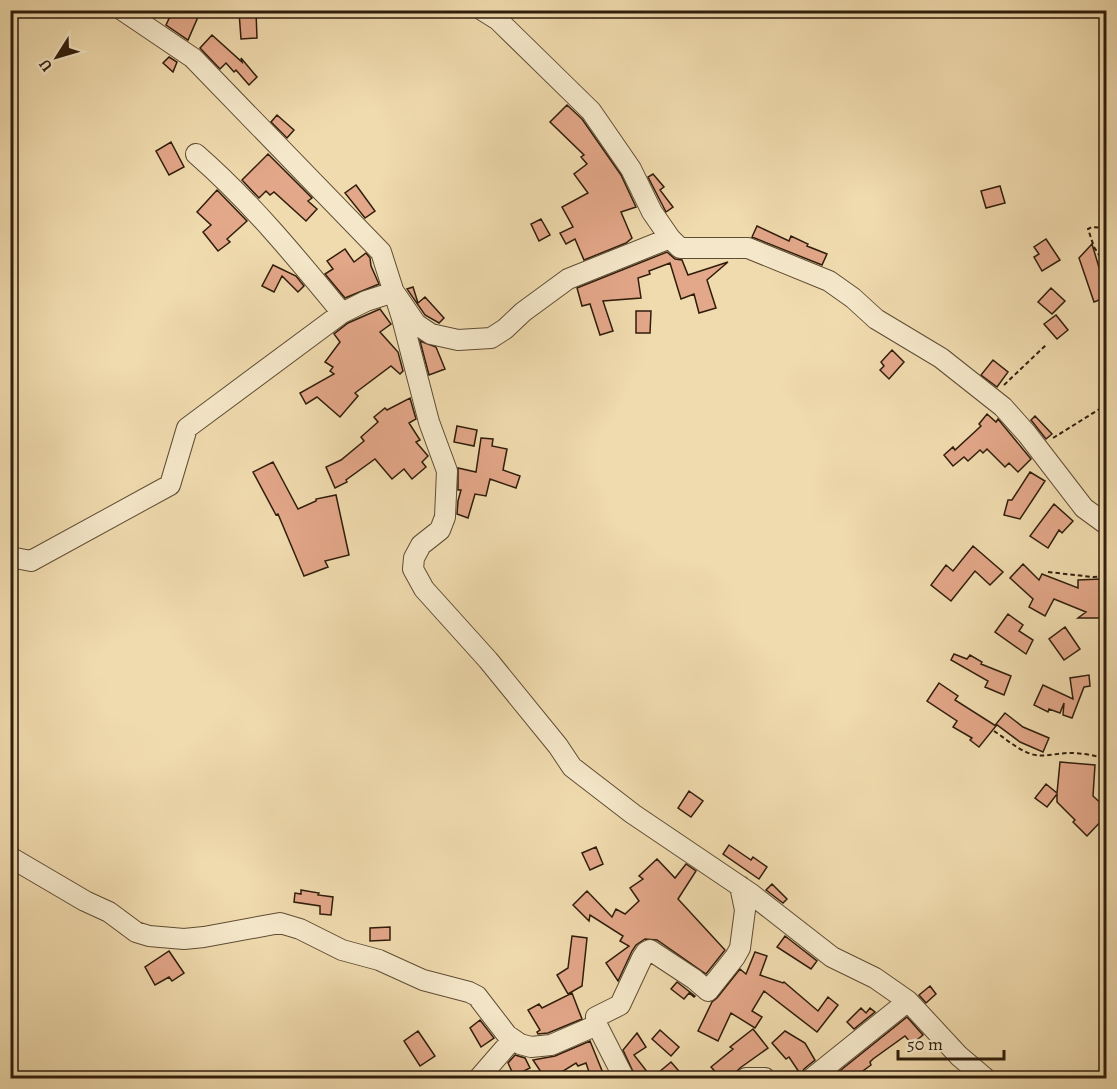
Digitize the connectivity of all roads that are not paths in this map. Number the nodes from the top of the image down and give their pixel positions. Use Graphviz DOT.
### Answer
graph roads {
  1 [pos="122,10"];
  2 [pos="482,10"];
  3 [pos="196,154"];
  4 [pos="670,238"];
  5 [pos="394,292"];
  6 [pos="342,312"];
  7 [pos="1107,524"];
  8 [pos="10,557"];
  9 [pos="10,857"];
  10 [pos="740,886"];
  11 [pos="908,1001"];
  12 [pos="597,1025"];
  13 [pos="512,1040"];
  14 [pos="479,1078"];
  15 [pos="624,1078"];
  16 [pos="746,1078"];
  17 [pos="765,1078"];
  18 [pos="812,1078"];
  19 [pos="985,1078"];
  1 -- 5 [label="street"];
  2 -- 4 [label="street"];
  3 -- 6 [label="street"];
  4 -- 5 [label="street"];
  4 -- 7 [label="street"];
  5 -- 6 [label="street"];
  5 -- 10 [label="street"];
  6 -- 8 [label="street"];
  9 -- 13 [label="street"];
  10 -- 11 [label="street"];
  10 -- 12 [label="street"];
  11 -- 18 [label="street"];
  11 -- 19 [label="street"];
  12 -- 13 [label="street"];
  12 -- 15 [label="street"];
  13 -- 14 [label="street"];
  16 -- 17 [label="street"];
}
